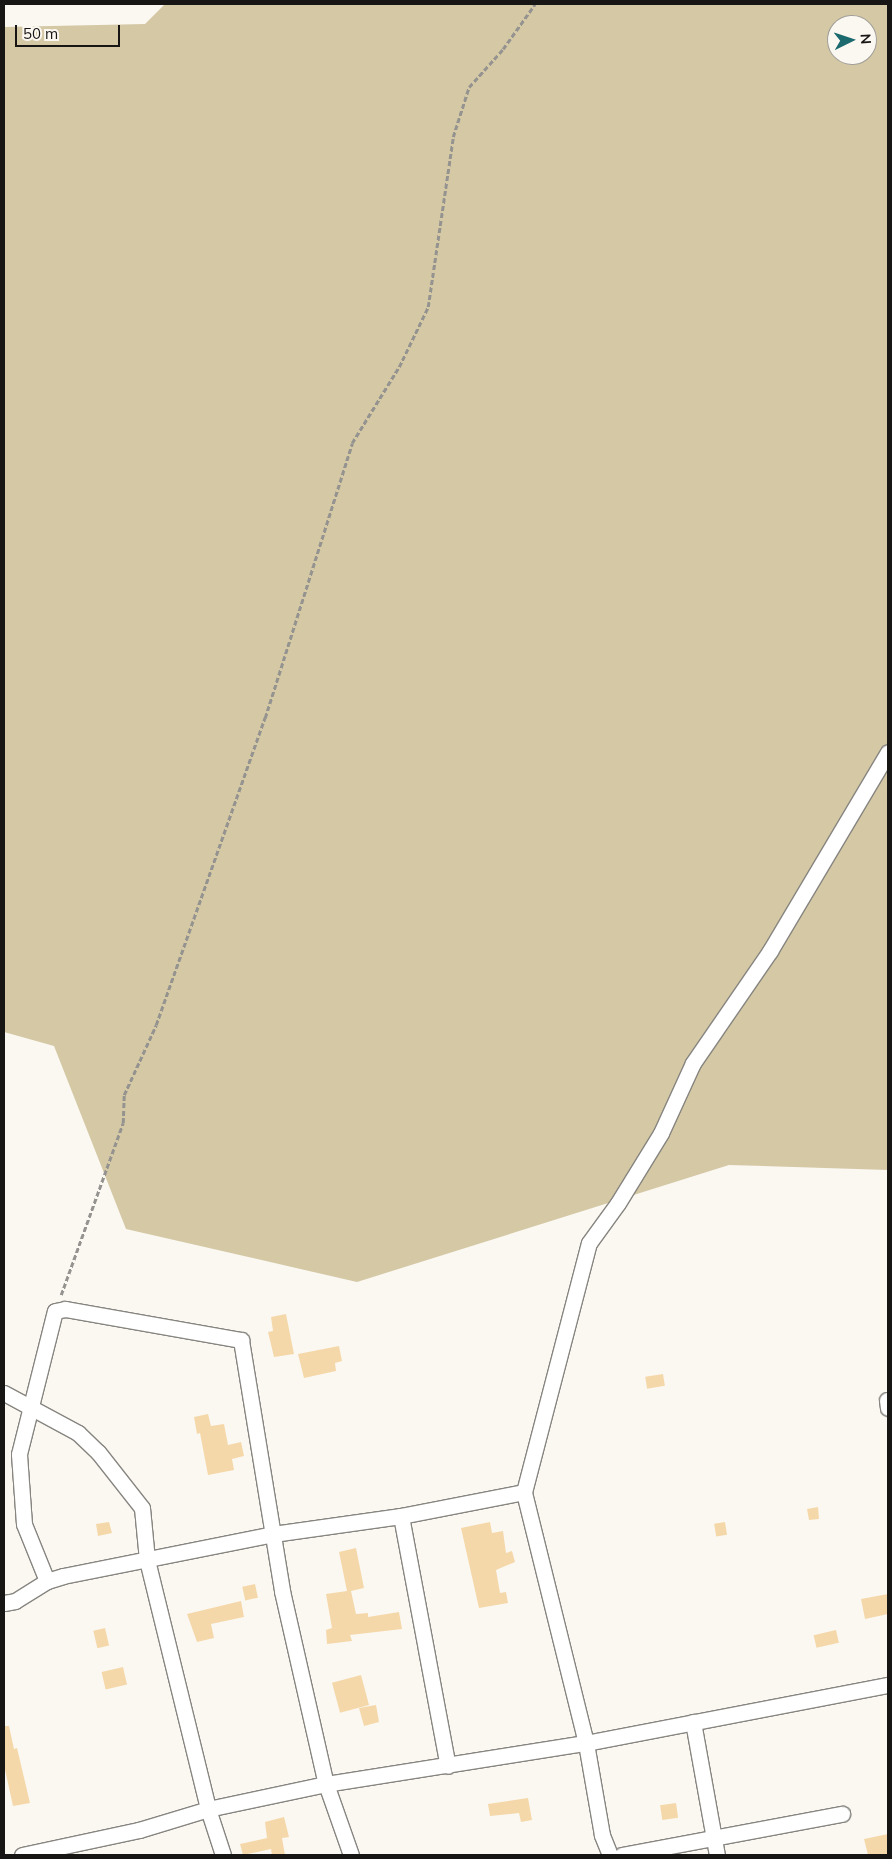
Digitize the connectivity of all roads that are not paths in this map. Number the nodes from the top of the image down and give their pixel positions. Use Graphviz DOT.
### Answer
graph roads {
  1 [pos="888,752"];
  2 [pos="4,1393"];
  3 [pos="30,1408"];
  4 [pos="524,1492"];
  5 [pos="401,1516"];
  6 [pos="273,1534"];
  7 [pos="147,1560"];
  8 [pos="47,1581"];
  9 [pos="4,1603"];
  10 [pos="888,1685"];
  11 [pos="694,1722"];
  12 [pos="586,1743"];
  13 [pos="448,1766"];
  14 [pos="326,1784"];
  15 [pos="208,1809"];
  16 [pos="842,1814"];
  17 [pos="714,1839"];
  18 [pos="22,1855"];
  19 [pos="223,1855"];
  20 [pos="352,1855"];
  21 [pos="610,1855"];
  22 [pos="622,1855"];
  23 [pos="717,1855"];
  1 -- 4 [label="street"];
  2 -- 3 [label="street"];
  3 -- 6 [label="street"];
  3 -- 7 [label="street"];
  3 -- 8 [label="street"];
  4 -- 5 [label="street"];
  4 -- 12 [label="street"];
  5 -- 6 [label="street"];
  5 -- 13 [label="street"];
  6 -- 7 [label="street"];
  6 -- 14 [label="street"];
  7 -- 8 [label="street"];
  7 -- 15 [label="street"];
  8 -- 9 [label="street"];
  10 -- 11 [label="street"];
  11 -- 12 [label="street"];
  11 -- 17 [label="street"];
  12 -- 13 [label="street"];
  12 -- 21 [label="street"];
  13 -- 14 [label="street"];
  14 -- 15 [label="street"];
  14 -- 20 [label="street"];
  15 -- 18 [label="street"];
  15 -- 19 [label="street"];
  16 -- 17 [label="street"];
  17 -- 22 [label="street"];
  17 -- 23 [label="street"];
}
